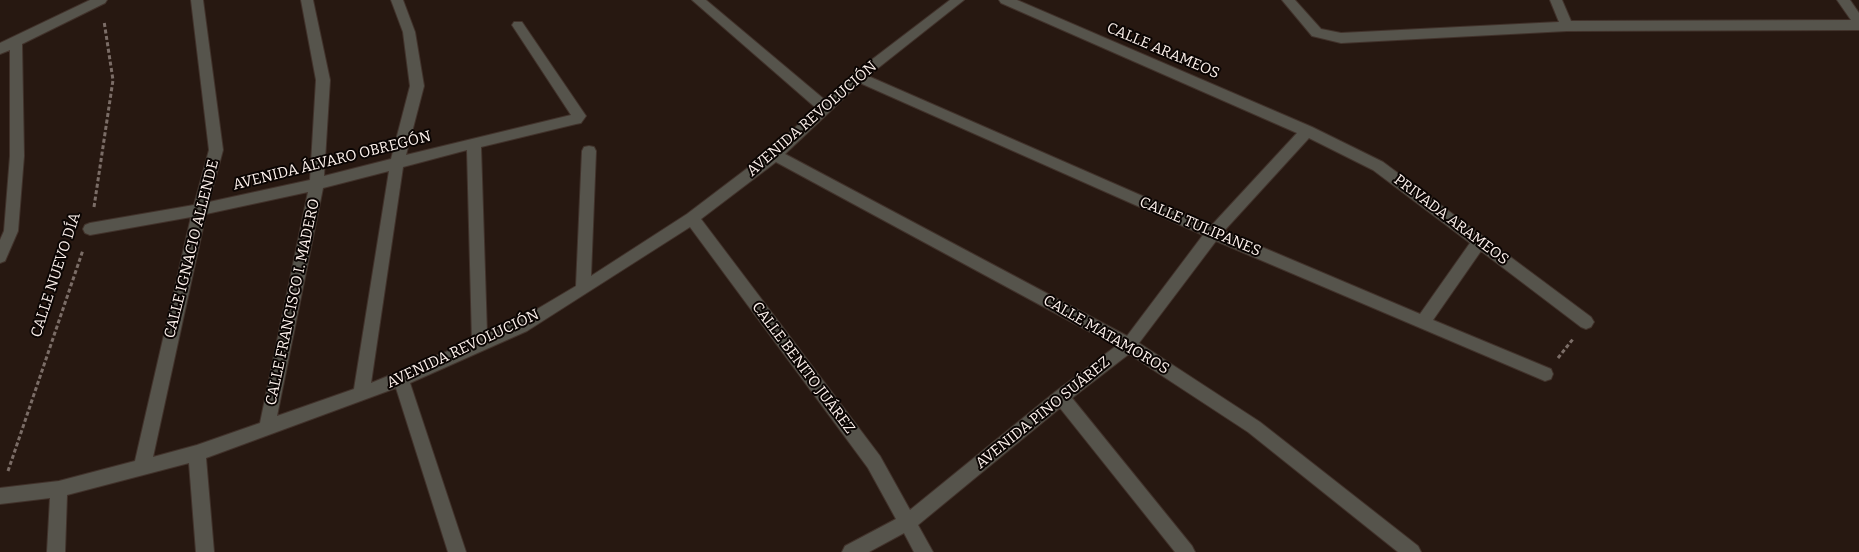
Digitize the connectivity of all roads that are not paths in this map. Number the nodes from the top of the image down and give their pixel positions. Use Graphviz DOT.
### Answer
graph roads {
  1 [pos="101,0"];
  2 [pos="197,0"];
  3 [pos="307,0"];
  4 [pos="397,0"];
  5 [pos="698,0"];
  6 [pos="958,0"];
  7 [pos="1006,0"];
  8 [pos="1288,0"];
  9 [pos="1556,0"];
  10 [pos="1843,0"];
  11 [pos="1859,24"];
  12 [pos="518,25"];
  13 [pos="1567,26"];
  14 [pos="16,42"];
  15 [pos="0,49"];
  16 [pos="858,76"];
  17 [pos="824,107"];
  18 [pos="1307,131"];
  19 [pos="474,143"];
  20 [pos="589,151"];
  21 [pos="775,155"];
  22 [pos="397,163"];
  23 [pos="317,184"];
  24 [pos="200,210"];
  25 [pos="692,218"];
  26 [pos="90,229"];
  27 [pos="1213,233"];
  28 [pos="1479,242"];
  29 [pos="0,257"];
  30 [pos="583,289"];
  31 [pos="1423,322"];
  32 [pos="1586,322"];
  33 [pos="480,344"];
  34 [pos="1130,345"];
  35 [pos="1545,374"];
  36 [pos="401,379"];
  37 [pos="361,394"];
  38 [pos="1061,397"];
  39 [pos="267,426"];
  40 [pos="196,453"];
  41 [pos="142,467"];
  42 [pos="59,489"];
  43 [pos="0,496"];
  44 [pos="908,522"];
  45 [pos="56,552"];
  46 [pos="205,552"];
  47 [pos="458,552"];
  48 [pos="851,552"];
  49 [pos="924,552"];
  50 [pos="1186,552"];
  51 [pos="1412,552"];
  1 -- 14 [label="street"];
  2 -- 24 [label="street, CALLE IGNACIO ALLENDE"];
  3 -- 23 [label="street, CALLE FRANCISCO I. MADERO"];
  4 -- 22 [label="street"];
  5 -- 17 [label="street"];
  6 -- 16 [label="street, AVENIDA REVOLUCIÓN"];
  7 -- 18 [label="street, CALLE ARAMEOS"];
  8 -- 13 [label="street"];
  9 -- 13 [label="street"];
  10 -- 11 [label="street"];
  11 -- 13 [label="street"];
  12 -- 19 [label="street, AVENIDA ÁLVARO OBREGÓN"];
  14 -- 15 [label="street"];
  14 -- 29 [label="street"];
  16 -- 17 [label="street, AVENIDA REVOLUCIÓN"];
  16 -- 27 [label="street, CALLE TULIPANES"];
  17 -- 21 [label="street, AVENIDA REVOLUCIÓN"];
  18 -- 27 [label="street, AVENIDA PINO SUÁREZ"];
  18 -- 28 [label="street, PRIVADA ARAMEOS"];
  19 -- 22 [label="street, AVENIDA ÁLVARO OBREGÓN"];
  19 -- 33 [label="street"];
  20 -- 30 [label="street"];
  21 -- 25 [label="street, AVENIDA REVOLUCIÓN"];
  21 -- 34 [label="street, CALLE MATAMOROS"];
  22 -- 23 [label="street, AVENIDA ÁLVARO OBREGÓN"];
  22 -- 37 [label="street"];
  23 -- 24 [label="street, AVENIDA ÁLVARO OBREGÓN"];
  23 -- 39 [label="street, CALLE FRANCISCO I. MADERO"];
  24 -- 26 [label="street, AVENIDA ÁLVARO OBREGÓN"];
  24 -- 41 [label="street, CALLE IGNACIO ALLENDE"];
  25 -- 30 [label="street, AVENIDA REVOLUCIÓN"];
  25 -- 44 [label="street, CALLE BENITO JUÁREZ"];
  27 -- 31 [label="street, CALLE TULIPANES"];
  27 -- 34 [label="street, AVENIDA PINO SUÁREZ"];
  28 -- 31 [label="street"];
  28 -- 32 [label="street, PRIVADA ARAMEOS"];
  30 -- 33 [label="street, AVENIDA REVOLUCIÓN"];
  31 -- 35 [label="street, CALLE TULIPANES"];
  33 -- 36 [label="street, AVENIDA REVOLUCIÓN"];
  34 -- 38 [label="street, AVENIDA PINO SUÁREZ"];
  34 -- 51 [label="street, CALLE MATAMOROS"];
  36 -- 37 [label="street, AVENIDA REVOLUCIÓN"];
  36 -- 47 [label="street"];
  37 -- 39 [label="street, AVENIDA REVOLUCIÓN"];
  38 -- 44 [label="street, AVENIDA PINO SUÁREZ"];
  38 -- 50 [label="street"];
  39 -- 40 [label="street, AVENIDA REVOLUCIÓN"];
  40 -- 41 [label="street, AVENIDA REVOLUCIÓN"];
  40 -- 46 [label="street"];
  41 -- 42 [label="street, AVENIDA REVOLUCIÓN"];
  42 -- 43 [label="street, AVENIDA REVOLUCIÓN"];
  42 -- 45 [label="street"];
  44 -- 48 [label="street, AVENIDA PINO SUÁREZ"];
  44 -- 49 [label="street, CALLE BENITO JUÁREZ"];
}
